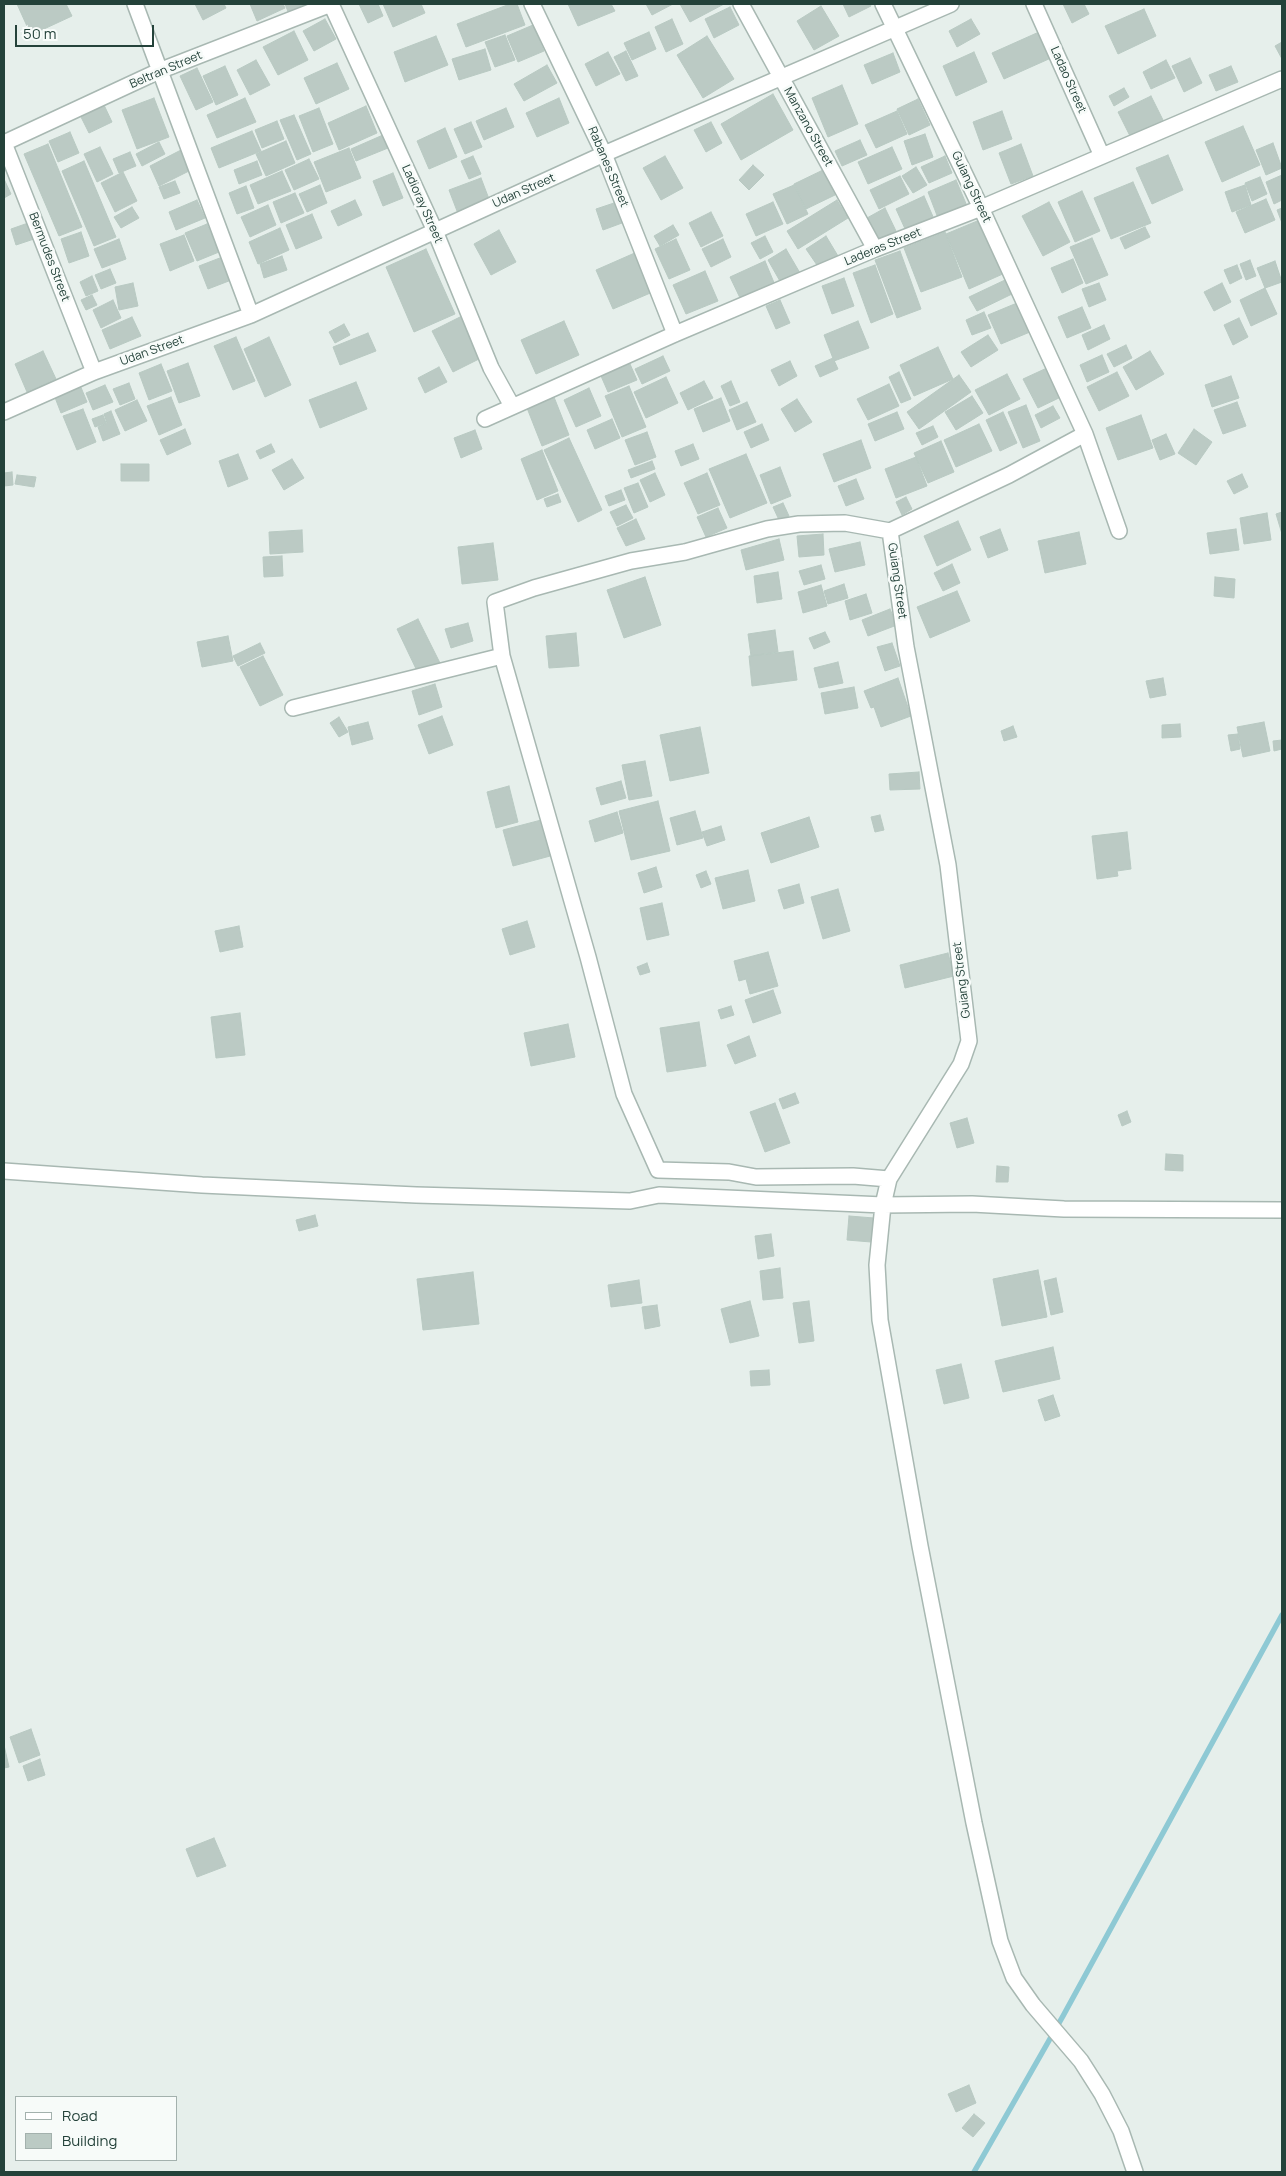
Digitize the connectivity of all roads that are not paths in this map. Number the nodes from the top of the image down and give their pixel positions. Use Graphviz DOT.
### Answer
graph roads {
  1 [pos="135,4"];
  2 [pos="331,4"];
  3 [pos="532,4"];
  4 [pos="741,4"];
  5 [pos="883,4"];
  6 [pos="951,4"];
  7 [pos="1034,4"];
  8 [pos="895,28"];
  9 [pos="160,71"];
  10 [pos="781,77"];
  11 [pos="1282,79"];
  12 [pos="4,142"];
  13 [pos="604,154"];
  14 [pos="1102,156"];
  15 [pos="981,208"];
  16 [pos="435,231"];
  17 [pos="875,249"];
  18 [pos="251,315"];
  19 [pos="675,334"];
  20 [pos="94,372"];
  21 [pos="512,406"];
  22 [pos="4,412"];
  23 [pos="485,419"];
  24 [pos="1085,434"];
  25 [pos="890,531"];
  26 [pos="1119,531"];
  27 [pos="502,656"];
  28 [pos="293,708"];
  29 [pos="658,1170"];
  30 [pos="4,1171"];
  31 [pos="889,1179"];
  32 [pos="659,1195"];
  33 [pos="883,1205"];
  34 [pos="1282,1210"];
  35 [pos="1135,2172"];
  1 -- 9 [label="street"];
  2 -- 9 [label="street, Beltran Street"];
  2 -- 16 [label="street, Ladioray Street"];
  3 -- 13 [label="street, Rabanes Street"];
  4 -- 10 [label="street, Manzano Street"];
  5 -- 8 [label="street, Guiang Street"];
  6 -- 8 [label="street, Udan Street"];
  7 -- 14 [label="street, Ladao Street"];
  8 -- 10 [label="street, Udan Street"];
  8 -- 15 [label="street, Guiang Street"];
  9 -- 12 [label="street, Beltran Street"];
  9 -- 18 [label="street"];
  10 -- 13 [label="street, Udan Street"];
  10 -- 17 [label="street, Manzano Street"];
  11 -- 14 [label="street, Laderas Street"];
  12 -- 20 [label="street, Bermudes Street"];
  13 -- 16 [label="street, Udan Street"];
  13 -- 19 [label="street, Rabanes Street"];
  14 -- 15 [label="street, Laderas Street"];
  15 -- 17 [label="street, Laderas Street"];
  15 -- 24 [label="street, Guiang Street"];
  16 -- 18 [label="street, Udan Street"];
  16 -- 21 [label="street, Ladioray Street"];
  17 -- 19 [label="street, Laderas Street"];
  18 -- 20 [label="street, Udan Street"];
  19 -- 21 [label="street, Laderas Street"];
  20 -- 22 [label="street, Udan Street"];
  21 -- 23 [label="street, Laderas Street"];
  24 -- 25 [label="street, Guiang Street"];
  24 -- 26 [label="street"];
  25 -- 27 [label="street"];
  25 -- 31 [label="street, Guiang Street"];
  27 -- 28 [label="street"];
  27 -- 29 [label="street"];
  29 -- 31 [label="street"];
  29 -- 32 [label="street"];
  30 -- 32 [label="street"];
  31 -- 33 [label="street, Guiang Street"];
  32 -- 33 [label="street"];
  33 -- 34 [label="street"];
  33 -- 35 [label="street, Guiang Street"];
}
